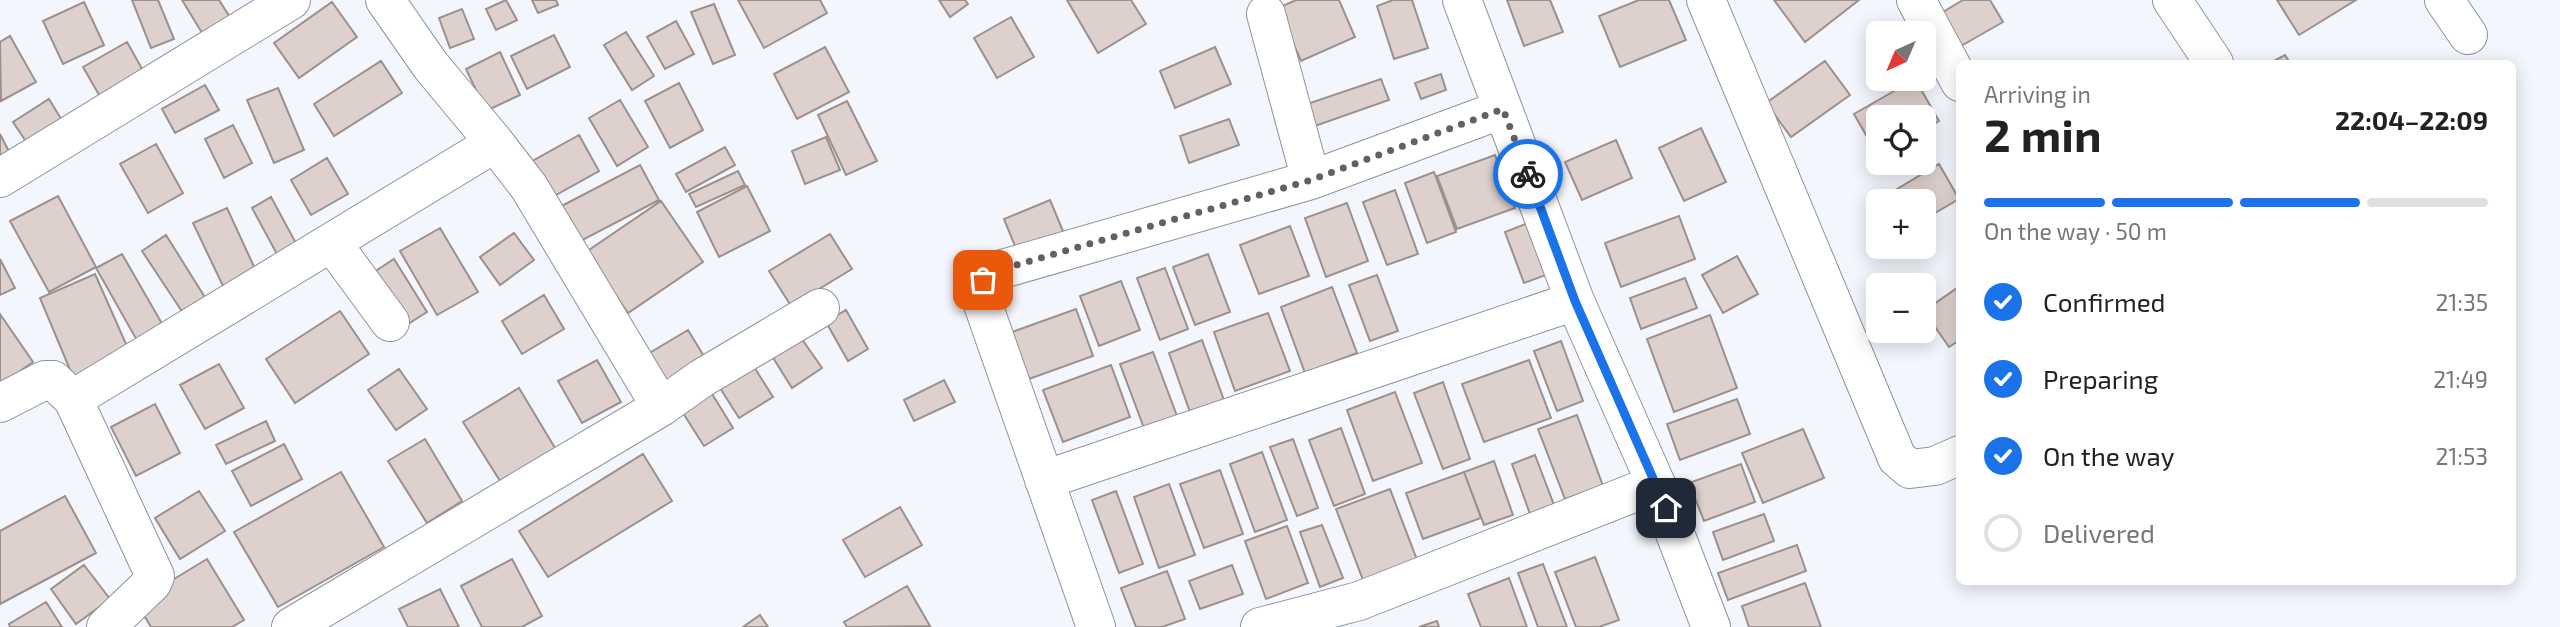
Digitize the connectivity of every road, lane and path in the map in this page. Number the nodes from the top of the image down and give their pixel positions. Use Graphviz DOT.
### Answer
graph roads {
  1 [pos="291,0"];
  2 [pos="385,0"];
  3 [pos="1462,0"];
  4 [pos="1706,0"];
  5 [pos="1916,0"];
  6 [pos="2172,0"];
  7 [pos="2444,0"];
  8 [pos="1266,14"];
  9 [pos="2468,35"];
  10 [pos="2212,60"];
  11 [pos="1956,75"];
  12 [pos="1503,109"];
  13 [pos="495,143"];
  14 [pos="0,178"];
  15 [pos="1311,180"];
  16 [pos="332,243"];
  17 [pos="1575,301"];
  18 [pos="820,308"];
  19 [pos="390,322"];
  20 [pos="73,399"];
  21 [pos="0,403"];
  22 [pos="661,407"];
  23 [pos="1956,458"];
  24 [pos="1044,480"];
  25 [pos="1657,484"];
  26 [pos="106,627"];
  27 [pos="290,627"];
  28 [pos="1096,627"];
  29 [pos="1260,627"];
  30 [pos="1711,627"];
  1 -- 14 [label="street"];
  2 -- 13 [label="street"];
  3 -- 12 [label="street"];
  4 -- 23 [label="street"];
  5 -- 11 [label="street"];
  6 -- 10 [label="street"];
  7 -- 9 [label="street"];
  8 -- 15 [label="street"];
  12 -- 15 [label="street"];
  12 -- 17 [label="street"];
  13 -- 16 [label="street"];
  13 -- 22 [label="street"];
  15 -- 24 [label="street"];
  16 -- 19 [label="street"];
  16 -- 20 [label="street"];
  17 -- 24 [label="street"];
  17 -- 25 [label="street"];
  18 -- 22 [label="street"];
  20 -- 21 [label="street"];
  20 -- 26 [label="street"];
  22 -- 27 [label="street"];
  24 -- 28 [label="street"];
  25 -- 29 [label="street"];
  25 -- 30 [label="street"];
}
